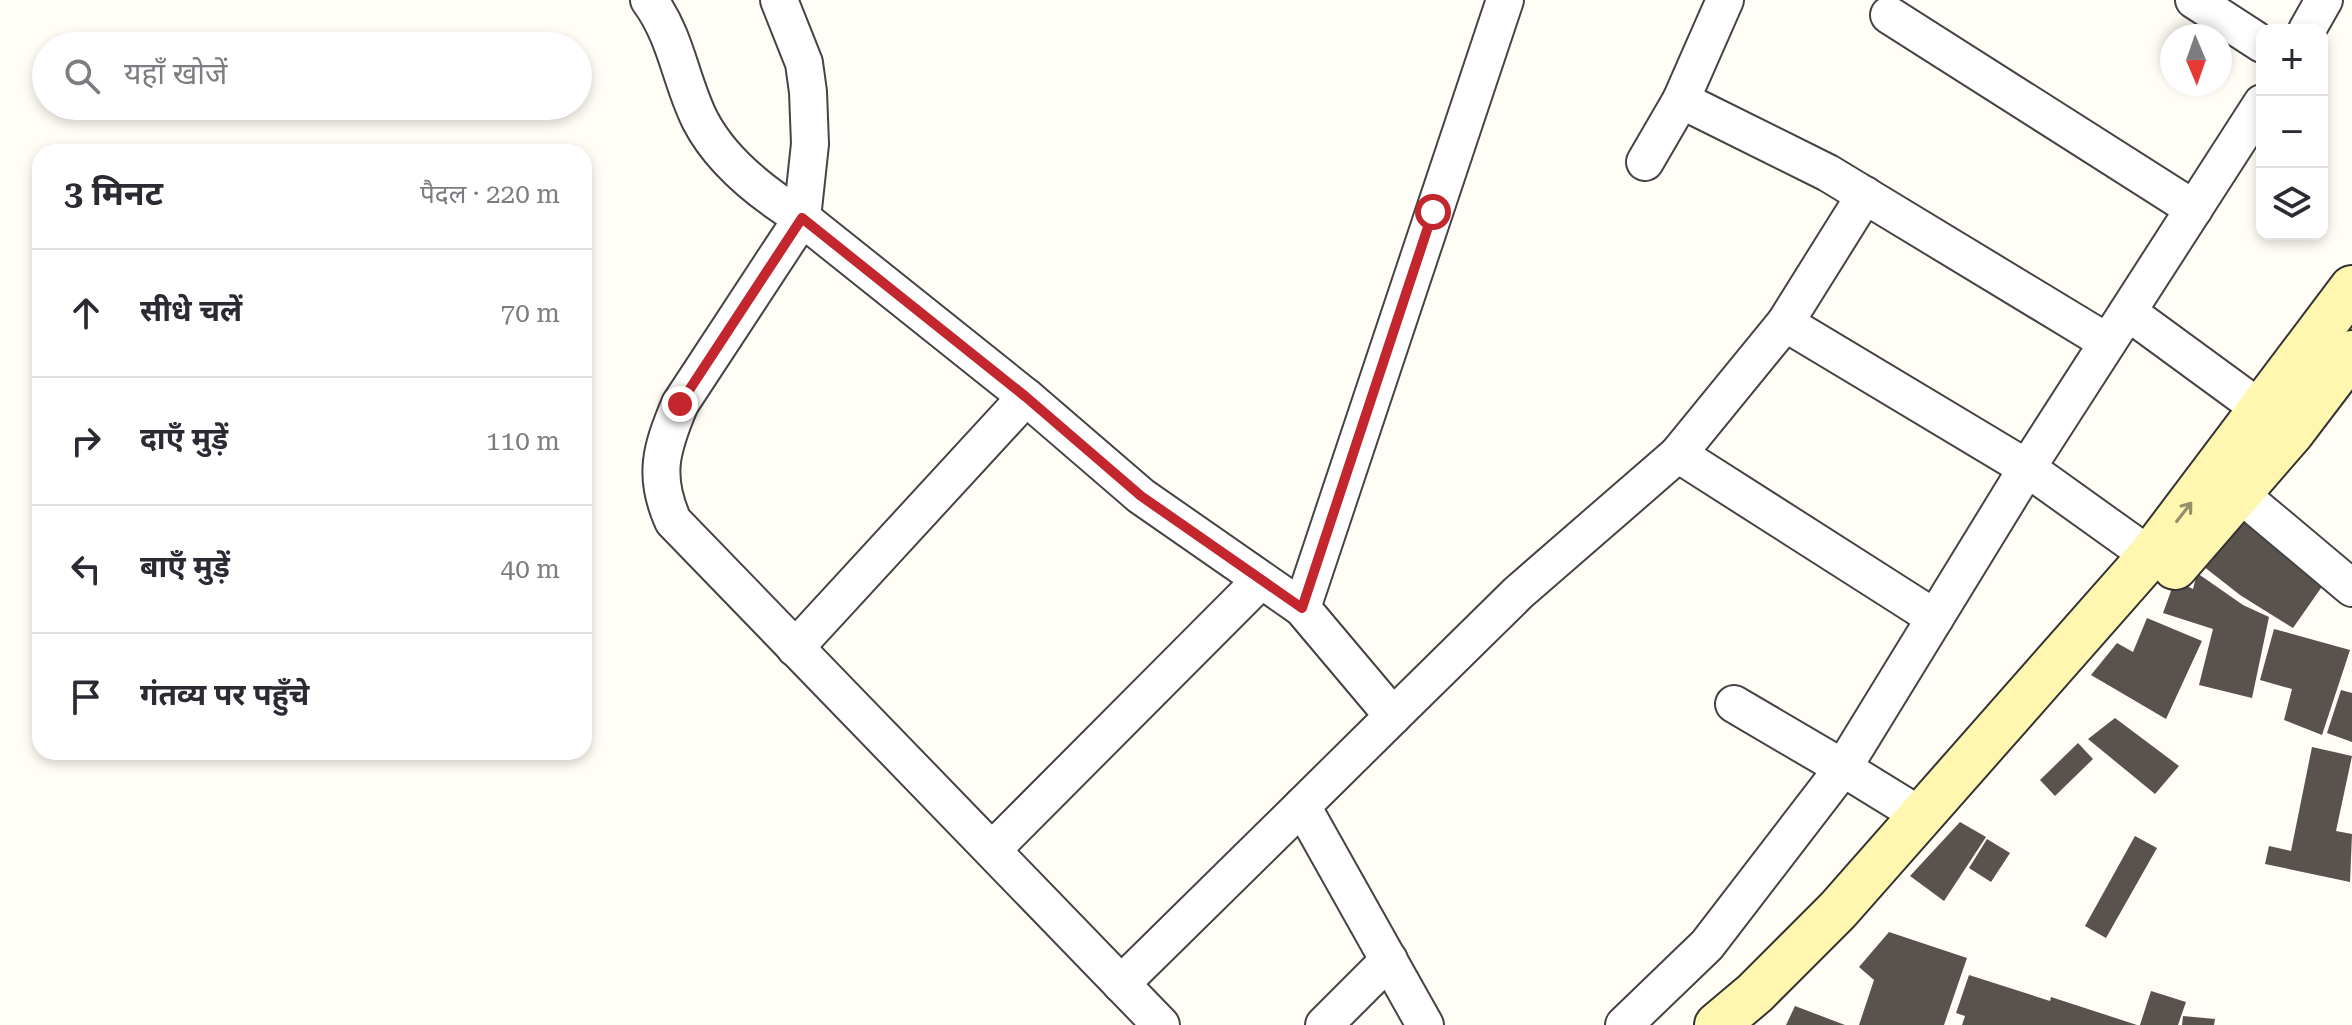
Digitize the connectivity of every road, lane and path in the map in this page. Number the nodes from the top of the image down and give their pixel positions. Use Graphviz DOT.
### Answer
graph roads {
  1 [pos="649,0"];
  2 [pos="779,0"];
  3 [pos="1505,0"];
  4 [pos="1725,0"];
  5 [pos="2194,0"];
  6 [pos="2324,0"];
  7 [pos="1889,15"];
  8 [pos="2310,24"];
  9 [pos="2256,40"];
  10 [pos="1681,100"];
  11 [pos="2256,112"];
  12 [pos="1645,162"];
  13 [pos="1865,195"];
  14 [pos="2194,209"];
  15 [pos="802,218"];
  16 [pos="2352,288"];
  17 [pos="2128,312"];
  18 [pos="1785,323"];
  19 [pos="2107,342"];
  20 [pos="2352,353"];
  21 [pos="1026,397"];
  22 [pos="2277,421"];
  23 [pos="1678,454"];
  24 [pos="2027,468"];
  25 [pos="2240,494"];
  26 [pos="2150,556"];
  27 [pos="1261,580"];
  28 [pos="2352,588"];
  29 [pos="1302,608"];
  30 [pos="1935,618"];
  31 [pos="795,648"];
  32 [pos="1734,704"];
  33 [pos="1393,716"];
  34 [pos="1843,768"];
  35 [pos="1302,806"];
  36 [pos="1921,816"];
  37 [pos="992,850"];
  38 [pos="1389,960"];
  39 [pos="1121,984"];
  40 [pos="1161,1025"];
  41 [pos="1324,1025"];
  42 [pos="1425,1025"];
  43 [pos="1624,1025"];
  44 [pos="1717,1025"];
  45 [pos="1759,1025"];
  1 -- 15 [label="street"];
  2 -- 15 [label="street"];
  3 -- 29 [label="street"];
  4 -- 10 [label="street"];
  5 -- 9 [label="street"];
  6 -- 8 [label="street"];
  7 -- 14 [label="street"];
  10 -- 12 [label="street"];
  10 -- 13 [label="street"];
  11 -- 14 [label="street"];
  13 -- 18 [label="street"];
  13 -- 19 [label="street"];
  14 -- 17 [label="street"];
  15 -- 21 [label="street"];
  15 -- 31 [label="street"];
  16 -- 22 [label="main road"];
  17 -- 19 [label="street"];
  17 -- 22 [label="street"];
  18 -- 23 [label="street"];
  18 -- 24 [label="street"];
  19 -- 24 [label="street"];
  20 -- 22 [label="main road"];
  21 -- 27 [label="street"];
  21 -- 31 [label="street"];
  22 -- 25 [label="main road"];
  26 -- 22 [label="main road, one-way"];
  23 -- 30 [label="street"];
  23 -- 33 [label="street"];
  24 -- 26 [label="street"];
  24 -- 30 [label="street"];
  25 -- 28 [label="street"];
  25 -- 45 [label="main road"];
  26 -- 36 [label="main road"];
  27 -- 29 [label="street"];
  27 -- 37 [label="street"];
  29 -- 33 [label="street"];
  30 -- 34 [label="street"];
  31 -- 37 [label="street"];
  32 -- 34 [label="street"];
  33 -- 35 [label="street"];
  34 -- 36 [label="street"];
  34 -- 43 [label="street"];
  35 -- 38 [label="street"];
  35 -- 39 [label="street"];
  36 -- 44 [label="main road"];
  37 -- 39 [label="street"];
  38 -- 41 [label="street"];
  38 -- 42 [label="street"];
  39 -- 40 [label="street"];
}
